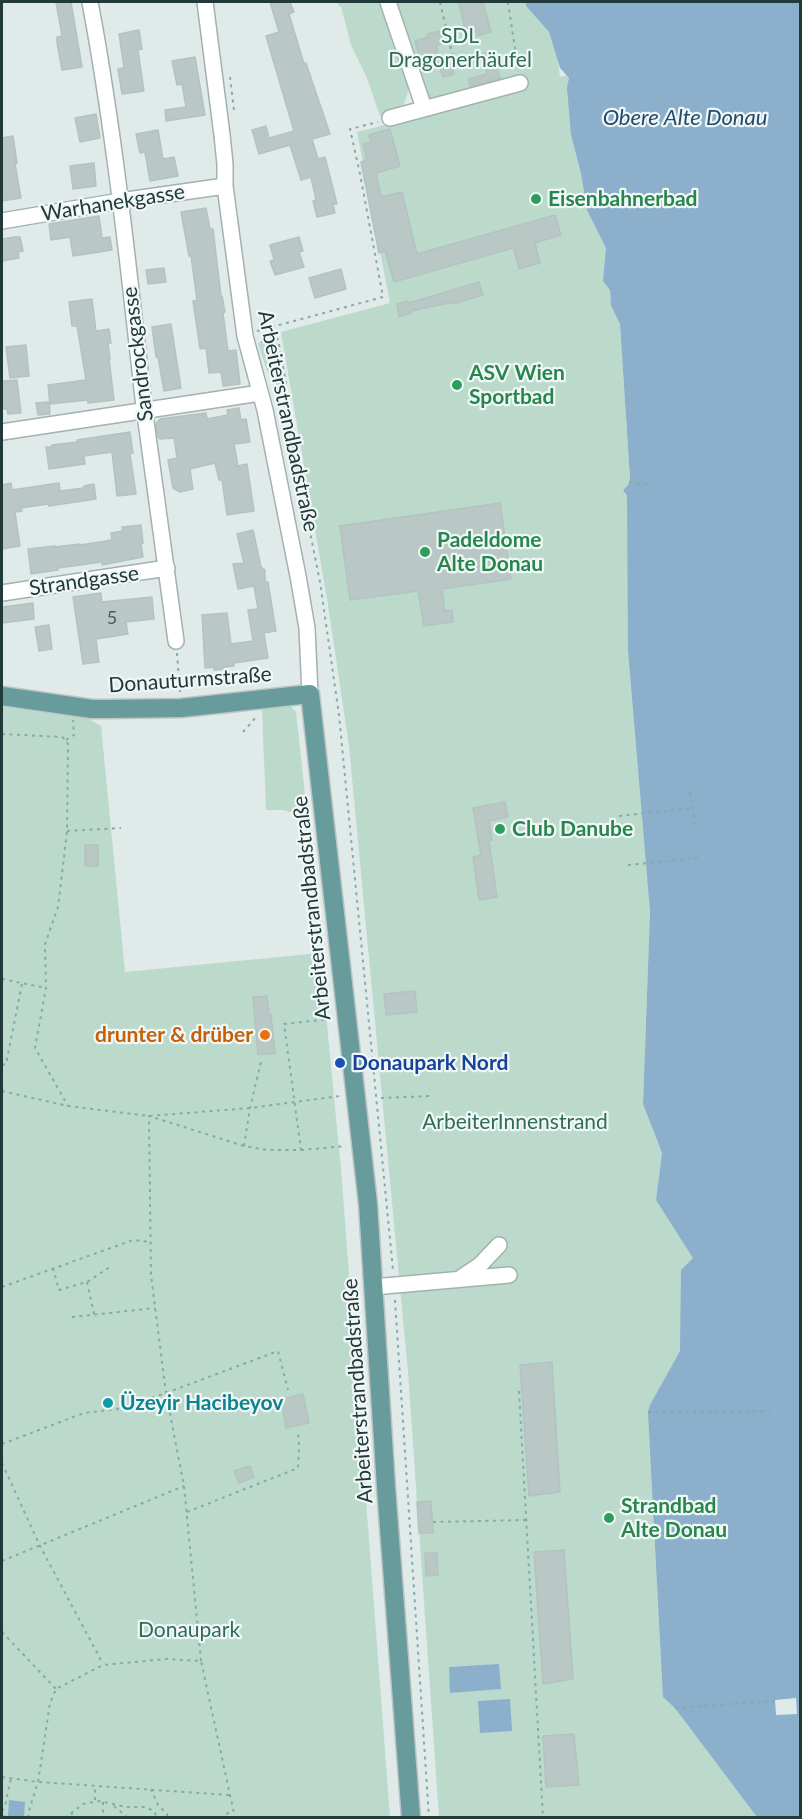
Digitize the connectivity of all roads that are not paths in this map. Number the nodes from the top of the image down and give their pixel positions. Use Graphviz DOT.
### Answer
graph roads {
  1 [pos="90,2"];
  2 [pos="205,2"];
  3 [pos="388,2"];
  4 [pos="520,83"];
  5 [pos="424,108"];
  6 [pos="390,118"];
  7 [pos="225,186"];
  8 [pos="120,201"];
  9 [pos="2,220"];
  10 [pos="260,393"];
  11 [pos="145,411"];
  12 [pos="2,432"];
  13 [pos="167,568"];
  14 [pos="2,593"];
  15 [pos="176,641"];
  16 [pos="310,694"];
  17 [pos="2,696"];
  18 [pos="499,1245"];
  19 [pos="508,1275"];
  20 [pos="459,1279"];
  21 [pos="373,1287"];
  22 [pos="411,1818"];
  1 -- 8 [label="street, Sandrockgasse"];
  2 -- 7 [label="street, Arbeiterstrandbadstraße"];
  3 -- 5 [label="street"];
  4 -- 5 [label="street"];
  5 -- 6 [label="street"];
  7 -- 8 [label="street, Warhanekgasse"];
  7 -- 10 [label="street, Arbeiterstrandbadstraße"];
  8 -- 9 [label="street, Warhanekgasse"];
  8 -- 11 [label="street, Sandrockgasse"];
  10 -- 11 [label="street"];
  10 -- 16 [label="street, Arbeiterstrandbadstraße"];
  11 -- 12 [label="street"];
  11 -- 13 [label="street, Sandrockgasse"];
  13 -- 14 [label="street, Strandgasse"];
  13 -- 15 [label="street, Sandrockgasse"];
  16 -- 17 [label="main road, Donauturmstraße"];
  16 -- 21 [label="main road, Arbeiterstrandbadstraße"];
  18 -- 20 [label="street"];
  19 -- 20 [label="street"];
  20 -- 21 [label="street"];
  21 -- 22 [label="main road, Arbeiterstrandbadstraße"];
}
